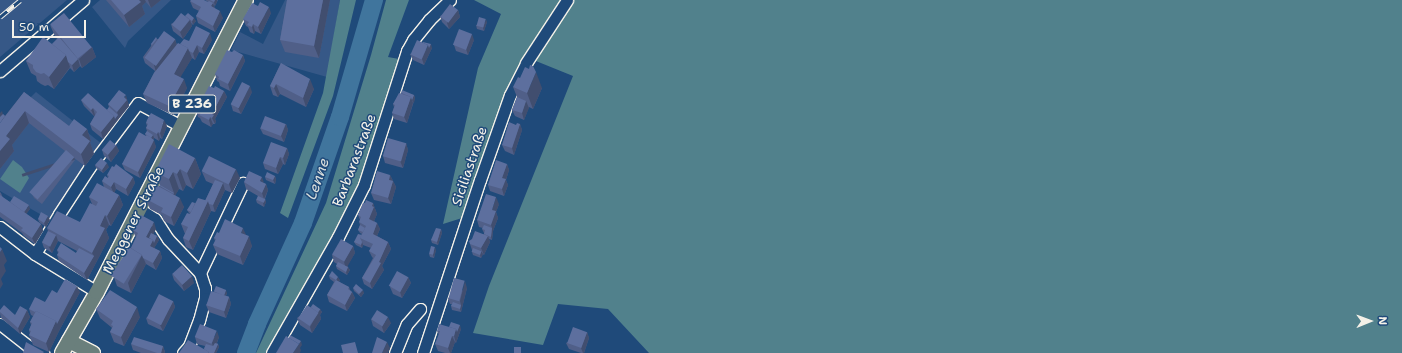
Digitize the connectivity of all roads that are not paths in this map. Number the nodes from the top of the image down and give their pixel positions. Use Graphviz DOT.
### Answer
graph roads {
  1 [pos="83,0"];
  2 [pos="246,0"];
  3 [pos="450,0"];
  4 [pos="567,0"];
  5 [pos="0,71"];
  6 [pos="181,126"];
  7 [pos="243,183"];
  8 [pos="138,208"];
  9 [pos="0,227"];
  10 [pos="36,254"];
  11 [pos="200,273"];
  12 [pos="97,292"];
  13 [pos="420,309"];
  14 [pos="0,324"];
  15 [pos="66,347"];
  16 [pos="43,353"];
  17 [pos="93,353"];
  18 [pos="183,353"];
  19 [pos="272,353"];
  20 [pos="395,353"];
  21 [pos="423,353"];
  1 -- 5 [label="street"];
  2 -- 6 [label="main road, Meggener Straße / B 236"];
  3 -- 19 [label="street, Barbarastraße"];
  4 -- 21 [label="street, Siciliastraße"];
  6 -- 8 [label="main road, Meggener Straße / B 236"];
  6 -- 10 [label="street"];
  7 -- 11 [label="street"];
  8 -- 11 [label="street"];
  8 -- 12 [label="main road, Meggener Straße / B 236"];
  9 -- 10 [label="street"];
  10 -- 12 [label="street"];
  11 -- 18 [label="street"];
  12 -- 15 [label="main road, Meggener Straße / B 236"];
  13 -- 20 [label="street"];
  14 -- 16 [label="street"];
  15 -- 17 [label="main road"];
}
